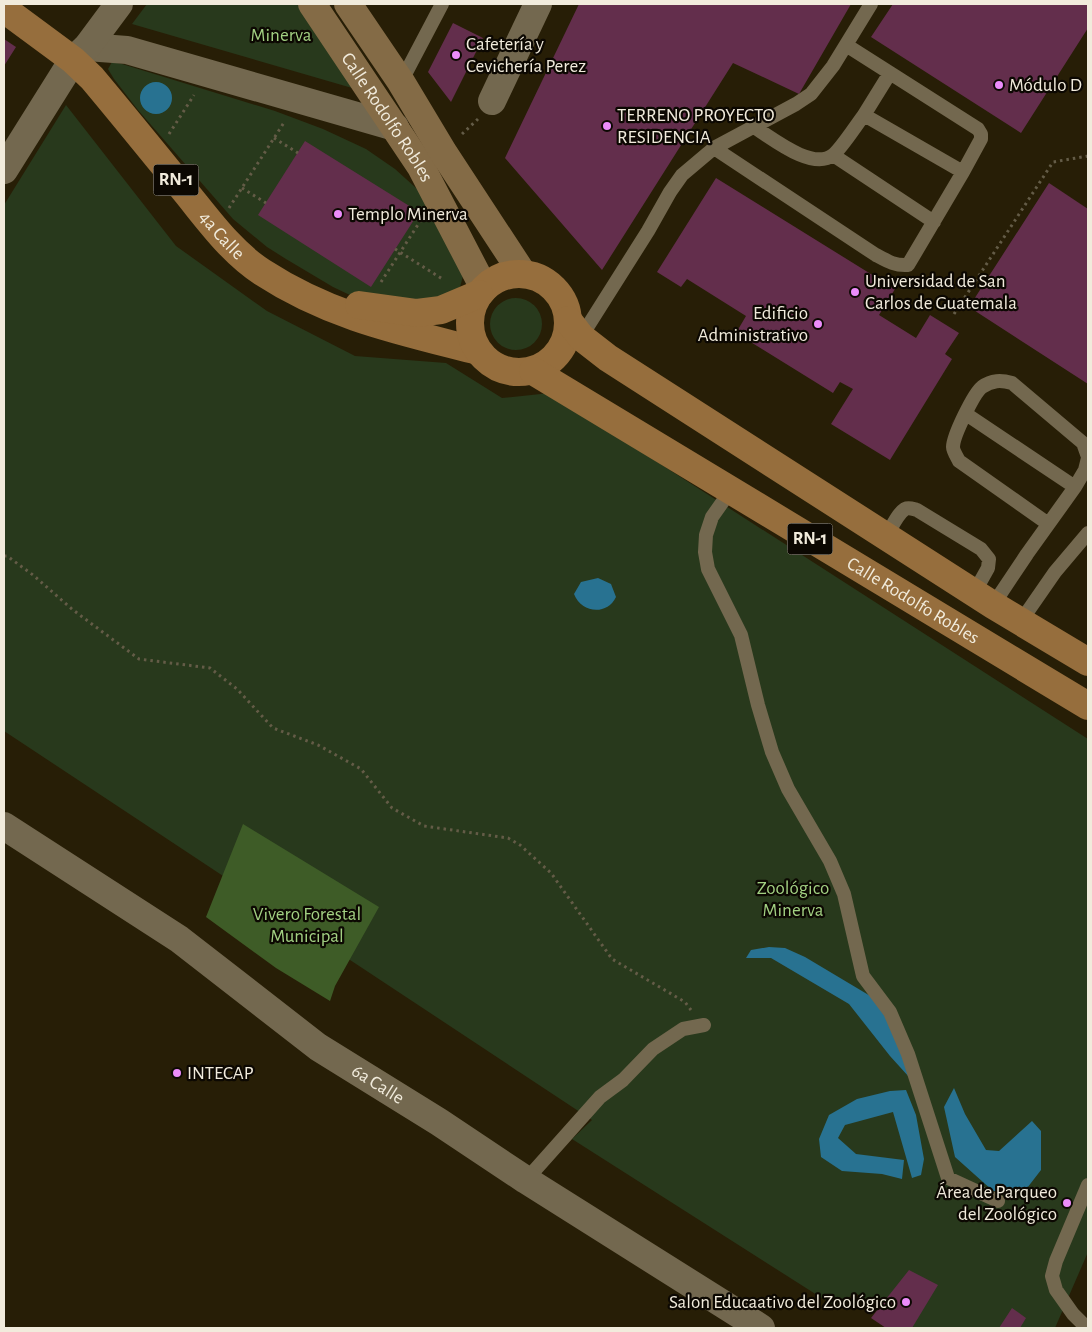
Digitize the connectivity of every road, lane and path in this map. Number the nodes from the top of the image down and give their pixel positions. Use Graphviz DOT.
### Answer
graph roads {
  1 [pos="25,4"];
  2 [pos="119,4"];
  3 [pos="312,4"];
  4 [pos="348,4"];
  5 [pos="442,4"];
  6 [pos="538,4"];
  7 [pos="871,4"];
  8 [pos="4,9"];
  9 [pos="846,45"];
  10 [pos="80,53"];
  11 [pos="890,73"];
  12 [pos="401,82"];
  13 [pos="192,98"];
  14 [pos="492,101"];
  15 [pos="864,115"];
  16 [pos="286,119"];
  17 [pos="395,127"];
  18 [pos="754,127"];
  19 [pos="168,135"];
  20 [pos="274,138"];
  21 [pos="714,148"];
  22 [pos="443,152"];
  23 [pos="298,153"];
  24 [pos="833,155"];
  25 [pos="1088,156"];
  26 [pos="4,170"];
  27 [pos="963,172"];
  28 [pos="242,188"];
  29 [pos="266,203"];
  30 [pos="229,208"];
  31 [pos="423,217"];
  32 [pos="934,222"];
  33 [pos="395,249"];
  34 [pos="400,252"];
  35 [pos="523,274"];
  36 [pos="448,283"];
  37 [pos="379,286"];
  38 [pos="481,291"];
  39 [pos="954,314"];
  40 [pos="575,328"];
  41 [pos="478,351"];
  42 [pos="533,371"];
  43 [pos="966,414"];
  44 [pos="1088,457"];
  45 [pos="1075,486"];
  46 [pos="730,490"];
  47 [pos="1048,523"];
  48 [pos="1088,533"];
  49 [pos="886,536"];
  50 [pos="1083,546"];
  51 [pos="4,556"];
  52 [pos="984,599"];
  53 [pos="1021,621"];
  54 [pos="1084,654"];
  55 [pos="1088,706"];
  56 [pos="4,826"];
  57 [pos="704,1025"];
  58 [pos="526,1180"];
  59 [pos="1088,1185"];
  60 [pos="998,1201"];
  61 [pos="761,1328"];
  62 [pos="1088,1328"];
  1 -- 10 [label="main road, 4a Calle / RN-1"];
  2 -- 10 [label="street"];
  3 -- 17 [label="main road, Calle Rodolfo Robles"];
  4 -- 12 [label="main road, Calle Rodolfo Robles"];
  5 -- 12 [label="lane"];
  6 -- 14 [label="street"];
  7 -- 9 [label="lane"];
  8 -- 10 [label="main road, 4a Calle / RN-1"];
  9 -- 11 [label="lane"];
  9 -- 18 [label="lane"];
  10 -- 17 [label="street"];
  10 -- 26 [label="street"];
  10 -- 38 [label="main road, 4a Calle / RN-1"];
  10 -- 41 [label="main road, 4a Calle / RN-1"];
  11 -- 15 [label="lane"];
  11 -- 27 [label="lane"];
  12 -- 22 [label="main road, Calle Rodolfo Robles"];
  13 -- 19 [label="path"];
  14 -- 22 [label="path"];
  15 -- 24 [label="lane"];
  15 -- 27 [label="lane"];
  16 -- 20 [label="path"];
  17 -- 38 [label="main road, Calle Rodolfo Robles"];
  18 -- 21 [label="lane"];
  18 -- 24 [label="lane"];
  20 -- 23 [label="path"];
  20 -- 28 [label="path"];
  21 -- 32 [label="lane"];
  21 -- 40 [label="lane"];
  22 -- 35 [label="main road, Calle Rodolfo Robles"];
  24 -- 32 [label="lane"];
  25 -- 39 [label="path"];
  27 -- 32 [label="lane"];
  28 -- 29 [label="path"];
  28 -- 30 [label="path"];
  31 -- 34 [label="path"];
  33 -- 34 [label="path"];
  34 -- 36 [label="path"];
  34 -- 37 [label="path"];
  35 -- 38 [label="main road, RN-1"];
  35 -- 40 [label="main road, RN-1"];
  38 -- 41 [label="main road"];
  40 -- 42 [label="main road, RN-1"];
  40 -- 49 [label="main road, Calle Rodolfo Robles / RN-1"];
  41 -- 42 [label="main road, RN-1"];
  42 -- 46 [label="main road, Calle Rodolfo Robles / RN-1"];
  43 -- 44 [label="lane"];
  43 -- 45 [label="lane"];
  43 -- 47 [label="lane"];
  44 -- 45 [label="lane"];
  45 -- 47 [label="lane"];
  46 -- 55 [label="main road, Calle Rodolfo Robles / RN-1"];
  46 -- 60 [label="lane"];
  47 -- 52 [label="lane"];
  48 -- 50 [label="lane"];
  49 -- 52 [label="main road, Calle Rodolfo Robles / RN-1"];
  49 -- 52 [label="lane"];
  50 -- 53 [label="lane"];
  51 -- 57 [label="path"];
  52 -- 53 [label="main road, Calle Rodolfo Robles / RN-1"];
  53 -- 54 [label="main road, Calle Rodolfo Robles / RN-1"];
  56 -- 58 [label="street, 6a Calle"];
  57 -- 58 [label="lane"];
  58 -- 61 [label="street, 6a Calle"];
  59 -- 62 [label="lane"];
}
